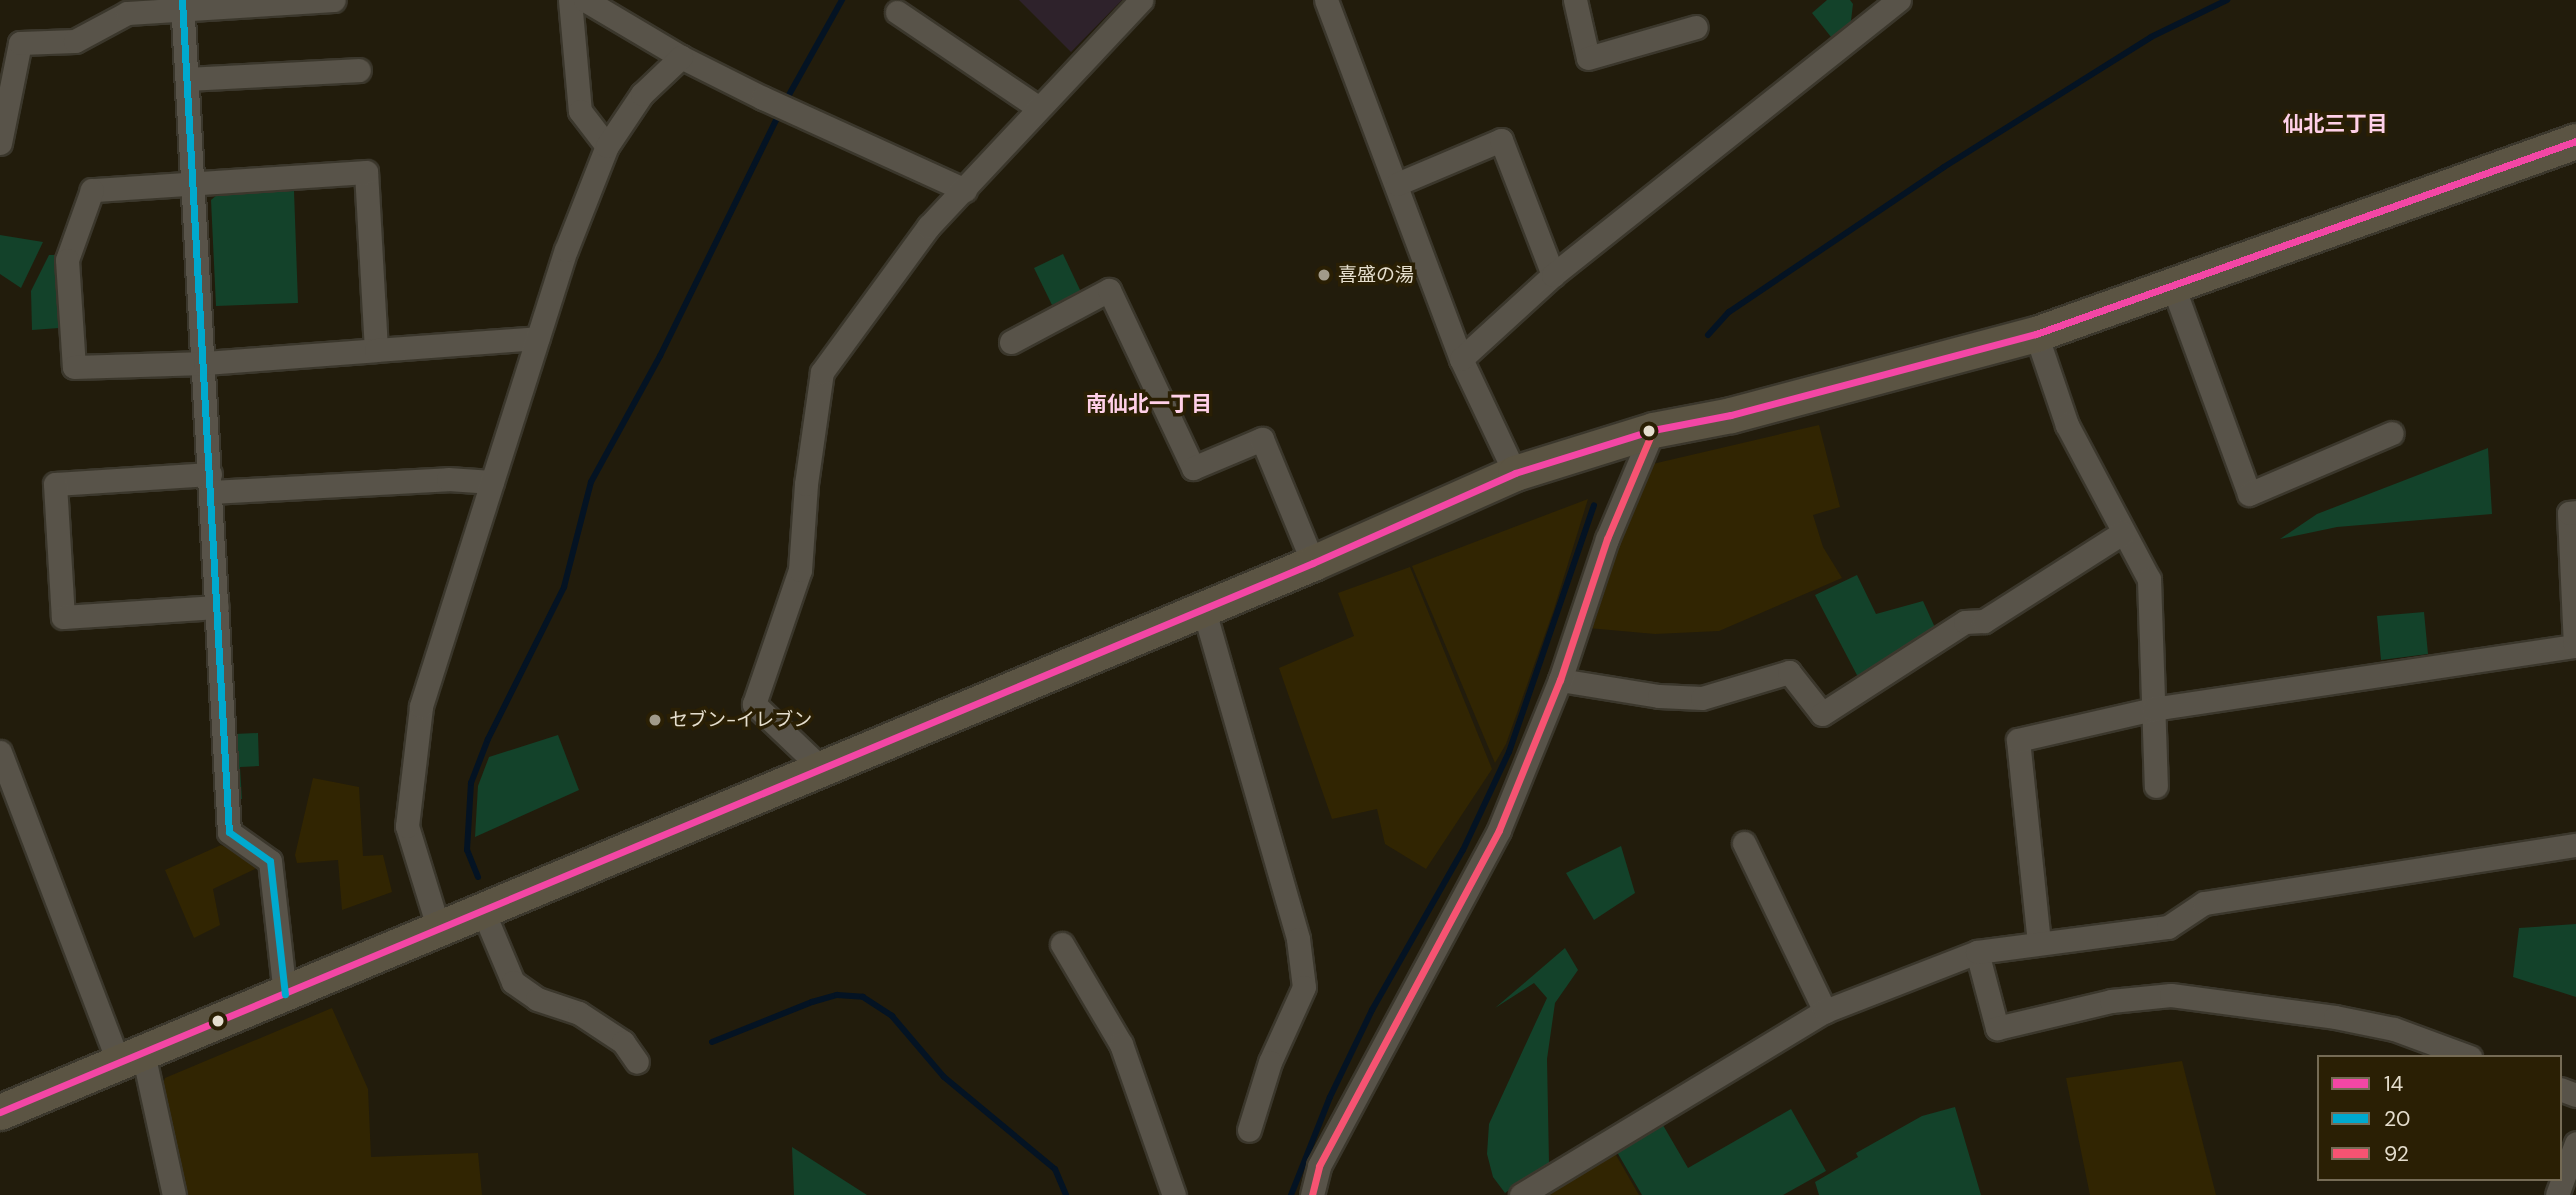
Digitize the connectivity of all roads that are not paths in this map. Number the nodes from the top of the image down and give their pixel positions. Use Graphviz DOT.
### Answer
graph roads {
  1 [pos="334,0"];
  2 [pos="570,0"];
  3 [pos="584,0"];
  4 [pos="1141,0"];
  5 [pos="1326,0"];
  6 [pos="1575,0"];
  7 [pos="1899,0"];
  8 [pos="182,4"];
  9 [pos="615,7"];
  10 [pos="897,12"];
  11 [pos="1696,27"];
  12 [pos="681,57"];
  13 [pos="359,70"];
  14 [pos="188,79"];
  15 [pos="1039,108"];
  16 [pos="2576,141"];
  17 [pos="0,143"];
  18 [pos="607,146"];
  19 [pos="195,184"];
  20 [pos="1397,184"];
  21 [pos="965,190"];
  22 [pos="1553,275"];
  23 [pos="2173,286"];
  24 [pos="2036,334"];
  25 [pos="538,338"];
  26 [pos="1011,342"];
  27 [pos="376,350"];
  28 [pos="1461,359"];
  29 [pos="205,363"];
  30 [pos="1653,430"];
  31 [pos="2392,432"];
  32 [pos="1516,473"];
  33 [pos="492,482"];
  34 [pos="211,483"];
  35 [pos="2576,512"];
  36 [pos="2122,533"];
  37 [pos="1313,563"];
  38 [pos="217,607"];
  39 [pos="1203,607"];
  40 [pos="1560,681"];
  41 [pos="2153,709"];
  42 [pos="0,751"];
  43 [pos="818,766"];
  44 [pos="2156,786"];
  45 [pos="1744,843"];
  46 [pos="2576,845"];
  47 [pos="482,911"];
  48 [pos="439,930"];
  49 [pos="2039,943"];
  50 [pos="1062,944"];
  51 [pos="1977,952"];
  52 [pos="285,994"];
  53 [pos="1825,1011"];
  54 [pos="2464,1055"];
  55 [pos="636,1062"];
  56 [pos="136,1063"];
  57 [pos="0,1112"];
  58 [pos="1249,1130"];
  59 [pos="2576,1143"];
  60 [pos="174,1195"];
  61 [pos="1174,1195"];
  62 [pos="1312,1195"];
  63 [pos="1521,1195"];
  64 [pos="2557,1195"];
  1 -- 8 [label="street"];
  2 -- 18 [label="street"];
  3 -- 9 [label="street"];
  4 -- 15 [label="street"];
  5 -- 20 [label="street"];
  6 -- 11 [label="street"];
  7 -- 22 [label="street"];
  8 -- 14 [label="street"];
  8 -- 17 [label="street"];
  9 -- 12 [label="street"];
  10 -- 15 [label="street"];
  12 -- 18 [label="street"];
  12 -- 21 [label="street"];
  13 -- 14 [label="street"];
  14 -- 19 [label="street"];
  15 -- 21 [label="street"];
  16 -- 23 [label="main road"];
  18 -- 25 [label="street"];
  19 -- 27 [label="street"];
  19 -- 29 [label="street"];
  19 -- 29 [label="street"];
  20 -- 22 [label="street"];
  20 -- 28 [label="street"];
  21 -- 43 [label="street"];
  22 -- 28 [label="street"];
  23 -- 24 [label="main road"];
  23 -- 31 [label="street"];
  24 -- 30 [label="main road"];
  24 -- 36 [label="street"];
  25 -- 27 [label="street"];
  25 -- 33 [label="street"];
  26 -- 37 [label="street"];
  27 -- 29 [label="street"];
  28 -- 32 [label="street"];
  29 -- 34 [label="street"];
  30 -- 32 [label="main road"];
  30 -- 40 [label="street"];
  32 -- 37 [label="main road"];
  33 -- 34 [label="street"];
  33 -- 48 [label="street"];
  34 -- 38 [label="street"];
  34 -- 38 [label="street"];
  35 -- 41 [label="street"];
  36 -- 40 [label="street"];
  36 -- 41 [label="street"];
  37 -- 39 [label="main road"];
  38 -- 52 [label="street"];
  39 -- 43 [label="main road"];
  39 -- 58 [label="street"];
  40 -- 62 [label="street"];
  41 -- 44 [label="street"];
  41 -- 49 [label="street"];
  42 -- 56 [label="street"];
  43 -- 47 [label="main road"];
  45 -- 53 [label="street"];
  46 -- 49 [label="street"];
  47 -- 48 [label="main road"];
  47 -- 55 [label="street"];
  48 -- 52 [label="main road"];
  49 -- 51 [label="street"];
  50 -- 61 [label="street"];
  51 -- 53 [label="street"];
  51 -- 54 [label="street"];
  52 -- 56 [label="main road"];
  53 -- 63 [label="street"];
  56 -- 57 [label="main road"];
  56 -- 60 [label="street"];
  59 -- 64 [label="street"];
}
